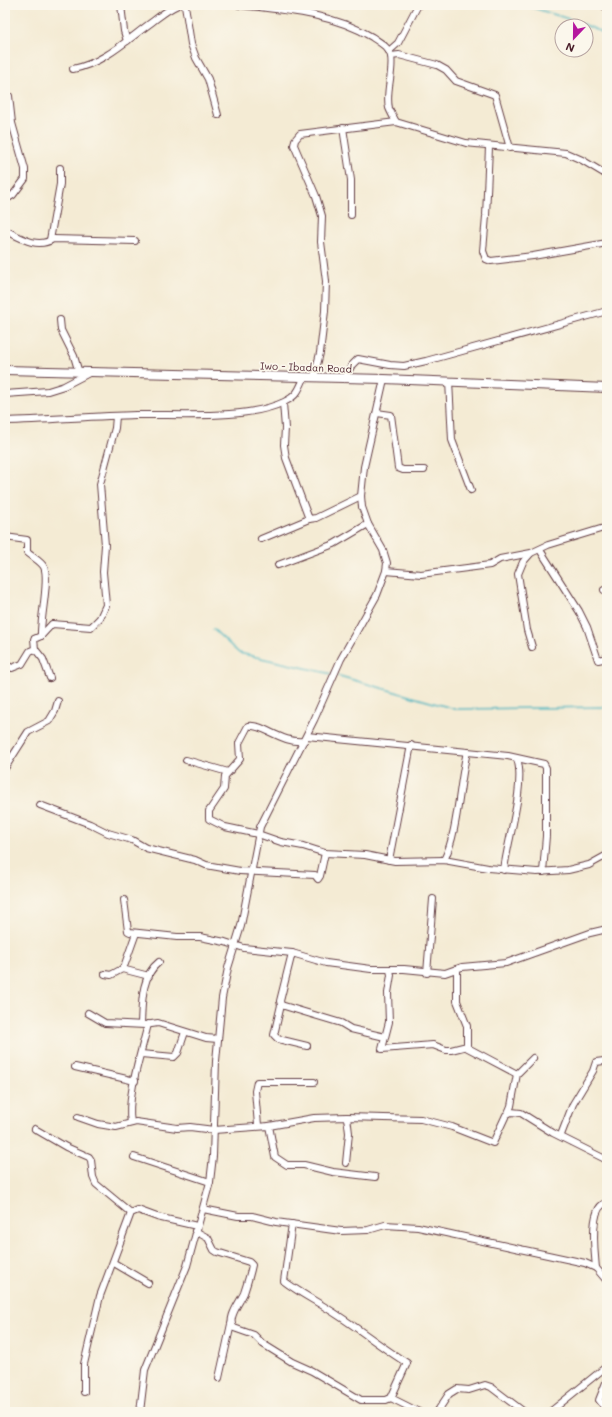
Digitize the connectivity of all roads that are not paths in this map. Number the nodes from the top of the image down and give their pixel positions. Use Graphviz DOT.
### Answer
graph roads {
  1 [pos="121,5"];
  2 [pos="178,5"];
  3 [pos="185,5"];
  4 [pos="239,5"];
  5 [pos="418,5"];
  6 [pos="127,41"];
  7 [pos="390,54"];
  8 [pos="73,69"];
  9 [pos="8,96"];
  10 [pos="218,115"];
  11 [pos="396,122"];
  12 [pos="343,128"];
  13 [pos="489,147"];
  14 [pos="510,148"];
  15 [pos="60,168"];
  16 [pos="607,175"];
  17 [pos="5,200"];
  18 [pos="351,215"];
  19 [pos="5,230"];
  20 [pos="50,240"];
  21 [pos="135,241"];
  22 [pos="607,243"];
  23 [pos="607,310"];
  24 [pos="60,320"];
  25 [pos="5,370"];
  26 [pos="79,373"];
  27 [pos="89,373"];
  28 [pos="314,377"];
  29 [pos="304,378"];
  30 [pos="344,379"];
  31 [pos="384,379"];
  32 [pos="449,381"];
  33 [pos="607,388"];
  34 [pos="5,394"];
  35 [pos="283,403"];
  36 [pos="377,413"];
  37 [pos="116,416"];
  38 [pos="5,421"];
  39 [pos="424,470"];
  40 [pos="471,490"];
  41 [pos="361,496"];
  42 [pos="309,519"];
  43 [pos="368,524"];
  44 [pos="607,527"];
  45 [pos="5,537"];
  46 [pos="261,539"];
  47 [pos="540,550"];
  48 [pos="531,553"];
  49 [pos="278,565"];
  50 [pos="386,571"];
  51 [pos="41,636"];
  52 [pos="532,647"];
  53 [pos="35,649"];
  54 [pos="607,658"];
  55 [pos="5,664"];
  56 [pos="50,678"];
  57 [pos="58,701"];
  58 [pos="305,738"];
  59 [pos="410,746"];
  60 [pos="467,752"];
  61 [pos="517,759"];
  62 [pos="186,760"];
  63 [pos="5,768"];
  64 [pos="228,772"];
  65 [pos="40,805"];
  66 [pos="258,834"];
  67 [pos="326,853"];
  68 [pos="607,855"];
  69 [pos="389,860"];
  70 [pos="444,860"];
  71 [pos="504,870"];
  72 [pos="252,872"];
  73 [pos="543,872"];
  74 [pos="433,898"];
  75 [pos="124,900"];
  76 [pos="607,929"];
  77 [pos="136,933"];
  78 [pos="235,946"];
  79 [pos="292,953"];
  80 [pos="159,962"];
  81 [pos="122,968"];
  82 [pos="457,969"];
  83 [pos="390,970"];
  84 [pos="427,973"];
  85 [pos="105,974"];
  86 [pos="149,976"];
  87 [pos="281,1005"];
  88 [pos="88,1013"];
  89 [pos="141,1024"];
  90 [pos="148,1024"];
  91 [pos="185,1032"];
  92 [pos="385,1037"];
  93 [pos="218,1039"];
  94 [pos="307,1046"];
  95 [pos="466,1048"];
  96 [pos="141,1054"];
  97 [pos="533,1058"];
  98 [pos="607,1062"];
  99 [pos="75,1067"];
  100 [pos="517,1074"];
  101 [pos="135,1081"];
  102 [pos="314,1082"];
  103 [pos="508,1113"];
  104 [pos="346,1117"];
  105 [pos="78,1118"];
  106 [pos="131,1123"];
  107 [pos="258,1125"];
  108 [pos="269,1126"];
  109 [pos="35,1128"];
  110 [pos="214,1130"];
  111 [pos="561,1135"];
  112 [pos="134,1157"];
  113 [pos="607,1160"];
  114 [pos="346,1163"];
  115 [pos="374,1177"];
  116 [pos="210,1182"];
  117 [pos="607,1203"];
  118 [pos="203,1209"];
  119 [pos="131,1213"];
  120 [pos="292,1224"];
  121 [pos="196,1228"];
  122 [pos="114,1264"];
  123 [pos="596,1268"];
  124 [pos="607,1281"];
  125 [pos="148,1283"];
  126 [pos="232,1324"];
  127 [pos="607,1366"];
  128 [pos="219,1378"];
  129 [pos="607,1380"];
  130 [pos="84,1392"];
  131 [pos="391,1398"];
  132 [pos="607,1410"];
  133 [pos="140,1412"];
  134 [pos="420,1412"];
  135 [pos="437,1412"];
  136 [pos="524,1412"];
  137 [pos="550,1412"];
  1 -- 6 [label="street"];
  2 -- 6 [label="street"];
  3 -- 10 [label="street"];
  4 -- 7 [label="street"];
  5 -- 7 [label="street"];
  6 -- 8 [label="street"];
  7 -- 11 [label="street"];
  7 -- 14 [label="street"];
  9 -- 17 [label="street"];
  11 -- 12 [label="street"];
  11 -- 13 [label="street"];
  12 -- 18 [label="street"];
  12 -- 28 [label="street"];
  13 -- 14 [label="street"];
  13 -- 22 [label="street"];
  14 -- 16 [label="street"];
  15 -- 20 [label="street"];
  19 -- 20 [label="street"];
  20 -- 21 [label="street"];
  23 -- 30 [label="street"];
  24 -- 26 [label="street"];
  25 -- 26 [label="main road, Iwo - Ibadan Road"];
  26 -- 27 [label="main road, Iwo - Ibadan Road"];
  27 -- 29 [label="main road, Iwo - Ibadan Road"];
  27 -- 34 [label="street"];
  28 -- 29 [label="main road, Iwo - Ibadan Road"];
  28 -- 30 [label="main road, Iwo - Ibadan Road"];
  29 -- 35 [label="street"];
  30 -- 31 [label="main road, Iwo - Ibadan Road"];
  31 -- 32 [label="main road, Iwo - Ibadan Road"];
  31 -- 36 [label="street"];
  32 -- 33 [label="main road, Iwo - Ibadan Road"];
  32 -- 40 [label="street"];
  35 -- 37 [label="street"];
  35 -- 42 [label="street"];
  36 -- 39 [label="street"];
  36 -- 41 [label="street"];
  37 -- 38 [label="street"];
  37 -- 51 [label="street"];
  41 -- 42 [label="street"];
  41 -- 43 [label="street"];
  42 -- 46 [label="street"];
  43 -- 49 [label="street"];
  43 -- 50 [label="street"];
  44 -- 47 [label="street"];
  45 -- 51 [label="street"];
  47 -- 48 [label="street"];
  47 -- 54 [label="street"];
  48 -- 50 [label="street"];
  48 -- 52 [label="street"];
  50 -- 58 [label="street"];
  51 -- 53 [label="street"];
  53 -- 55 [label="street"];
  53 -- 56 [label="street"];
  57 -- 63 [label="street"];
  58 -- 59 [label="street"];
  58 -- 64 [label="street"];
  58 -- 66 [label="street"];
  59 -- 60 [label="street"];
  59 -- 69 [label="street"];
  60 -- 61 [label="street"];
  60 -- 70 [label="street"];
  61 -- 71 [label="street"];
  61 -- 73 [label="street"];
  62 -- 64 [label="street"];
  64 -- 66 [label="street"];
  65 -- 72 [label="street"];
  66 -- 67 [label="street"];
  66 -- 72 [label="street"];
  67 -- 69 [label="street"];
  67 -- 72 [label="street"];
  68 -- 73 [label="street"];
  69 -- 70 [label="street"];
  70 -- 71 [label="street"];
  71 -- 73 [label="street"];
  72 -- 78 [label="street"];
  74 -- 84 [label="street"];
  75 -- 77 [label="street"];
  76 -- 82 [label="street"];
  77 -- 78 [label="street"];
  77 -- 81 [label="street"];
  78 -- 79 [label="street"];
  78 -- 93 [label="street"];
  79 -- 83 [label="street"];
  79 -- 87 [label="street"];
  80 -- 86 [label="street"];
  81 -- 85 [label="street"];
  81 -- 86 [label="street"];
  82 -- 84 [label="street"];
  82 -- 95 [label="street"];
  83 -- 84 [label="street"];
  83 -- 92 [label="street"];
  86 -- 89 [label="street"];
  87 -- 92 [label="street"];
  87 -- 94 [label="street"];
  88 -- 89 [label="street"];
  89 -- 90 [label="street"];
  90 -- 91 [label="street"];
  90 -- 96 [label="street"];
  91 -- 93 [label="street"];
  91 -- 96 [label="street"];
  92 -- 95 [label="street"];
  93 -- 110 [label="street"];
  95 -- 100 [label="street"];
  96 -- 101 [label="street"];
  97 -- 100 [label="street"];
  98 -- 111 [label="street"];
  99 -- 101 [label="street"];
  100 -- 103 [label="street"];
  101 -- 106 [label="street"];
  102 -- 107 [label="street"];
  103 -- 104 [label="street"];
  103 -- 111 [label="street"];
  104 -- 108 [label="street"];
  104 -- 114 [label="street"];
  105 -- 106 [label="street"];
  106 -- 110 [label="street"];
  107 -- 108 [label="street"];
  107 -- 110 [label="street"];
  108 -- 115 [label="street"];
  109 -- 119 [label="street"];
  110 -- 116 [label="street"];
  111 -- 113 [label="street"];
  112 -- 116 [label="street"];
  116 -- 118 [label="street"];
  117 -- 123 [label="street"];
  118 -- 120 [label="street"];
  118 -- 121 [label="street"];
  119 -- 121 [label="street"];
  119 -- 122 [label="street"];
  120 -- 123 [label="street"];
  120 -- 131 [label="street"];
  121 -- 126 [label="street"];
  121 -- 133 [label="street"];
  122 -- 125 [label="street"];
  122 -- 130 [label="street"];
  123 -- 124 [label="street"];
  126 -- 128 [label="street"];
  126 -- 131 [label="street"];
  127 -- 137 [label="street"];
  129 -- 132 [label="street"];
  131 -- 134 [label="street"];
  135 -- 136 [label="street"];
}
